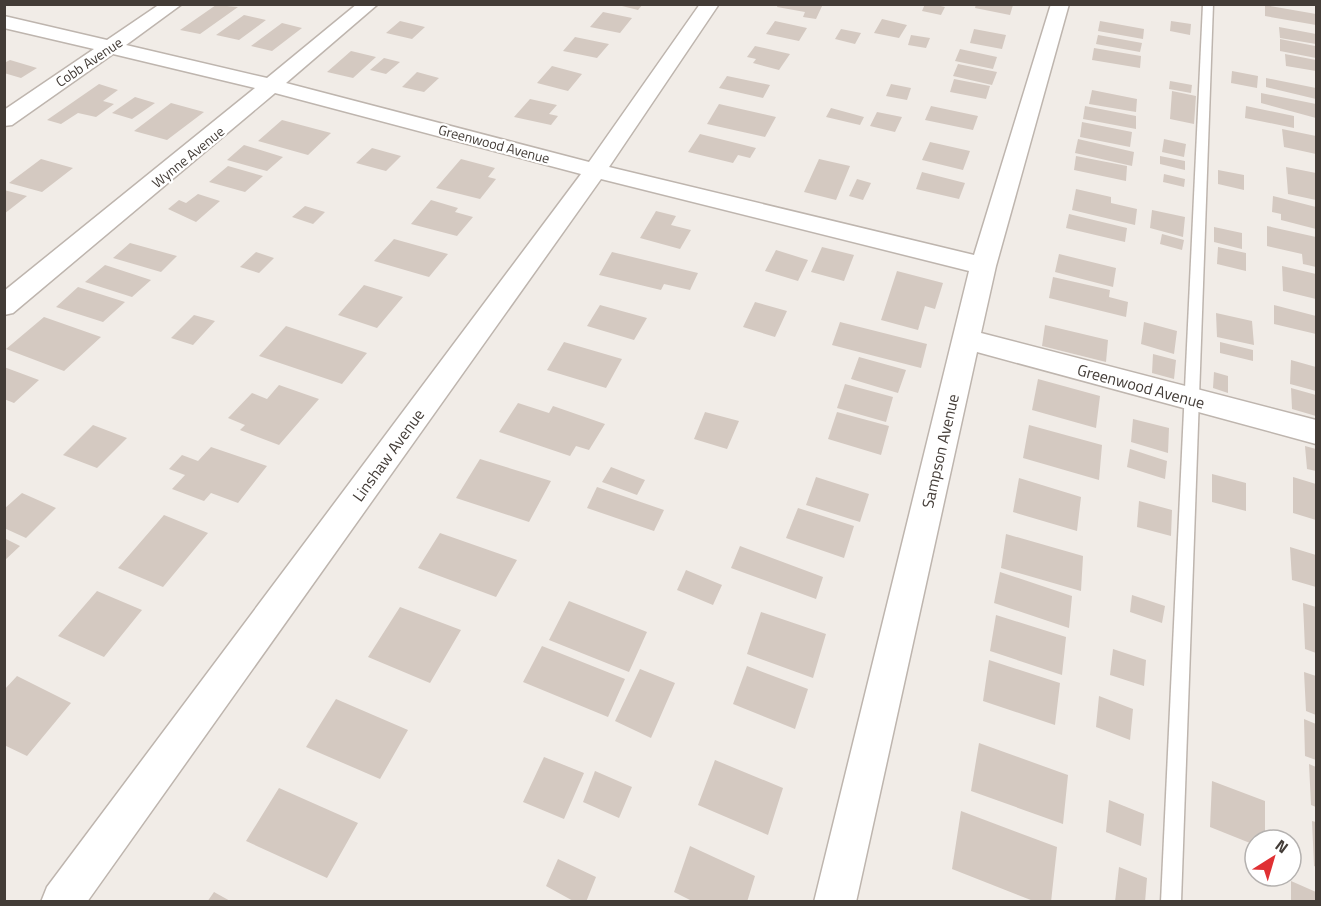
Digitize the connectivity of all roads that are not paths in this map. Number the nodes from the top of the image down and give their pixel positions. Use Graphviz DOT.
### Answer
graph roads {
  1 [pos="173,4"];
  2 [pos="369,4"];
  3 [pos="710,4"];
  4 [pos="1060,4"];
  5 [pos="1208,4"];
  6 [pos="4,22"];
  7 [pos="107,48"];
  8 [pos="274,86"];
  9 [pos="4,120"];
  10 [pos="595,171"];
  11 [pos="982,266"];
  12 [pos="4,306"];
  13 [pos="966,339"];
  14 [pos="1190,399"];
  15 [pos="1317,432"];
  16 [pos="62,902"];
  17 [pos="835,902"];
  18 [pos="1170,902"];
  1 -- 7 [label="street, Cobb Avenue"];
  2 -- 8 [label="street, Wynne Avenue"];
  3 -- 10 [label="street, Linshaw Avenue"];
  4 -- 11 [label="street, Sampson Avenue"];
  5 -- 14 [label="lane"];
  6 -- 7 [label="street, Greenwood Avenue"];
  7 -- 8 [label="street, Greenwood Avenue"];
  7 -- 9 [label="street, Cobb Avenue"];
  8 -- 10 [label="street, Greenwood Avenue"];
  8 -- 12 [label="street, Wynne Avenue"];
  10 -- 11 [label="street, Greenwood Avenue"];
  10 -- 16 [label="street, Linshaw Avenue"];
  11 -- 13 [label="street, Sampson Avenue"];
  13 -- 14 [label="street, Greenwood Avenue"];
  13 -- 17 [label="street, Sampson Avenue"];
  14 -- 15 [label="street, Greenwood Avenue"];
  14 -- 18 [label="lane"];
}
